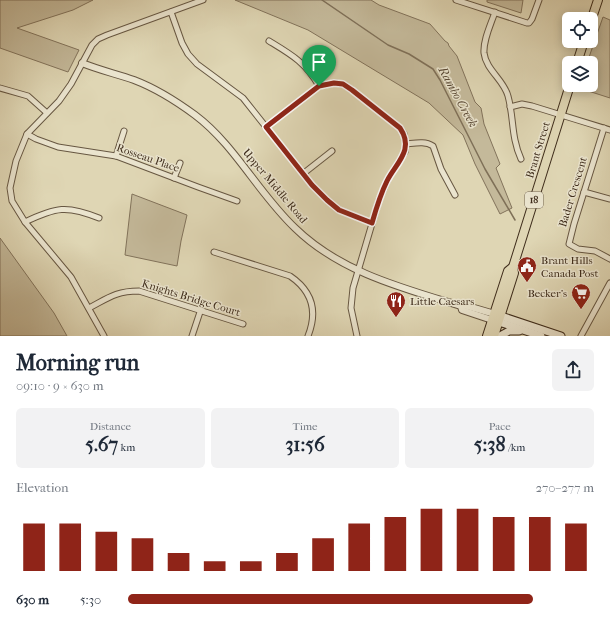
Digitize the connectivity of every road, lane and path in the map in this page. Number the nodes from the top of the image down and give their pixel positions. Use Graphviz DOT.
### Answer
graph roads {
  1 [pos="203,0"];
  2 [pos="456,0"];
  3 [pos="539,0"];
  4 [pos="598,0"];
  5 [pos="171,12"];
  6 [pos="495,12"];
  7 [pos="594,12"];
  8 [pos="269,41"];
  9 [pos="82,63"];
  10 [pos="319,86"];
  11 [pos="0,88"];
  12 [pos="568,92"];
  13 [pos="510,107"];
  14 [pos="47,113"];
  15 [pos="560,114"];
  16 [pos="266,127"];
  17 [pos="604,128"];
  18 [pos="610,130"];
  19 [pos="124,131"];
  20 [pos="27,134"];
  21 [pos="406,144"];
  22 [pos="332,150"];
  23 [pos="116,156"];
  24 [pos="522,159"];
  25 [pos="180,163"];
  26 [pos="304,173"];
  27 [pos="174,178"];
  28 [pos="584,192"];
  29 [pos="455,195"];
  30 [pos="610,199"];
  31 [pos="237,200"];
  32 [pos="99,218"];
  33 [pos="25,222"];
  34 [pos="372,223"];
  35 [pos="214,252"];
  36 [pos="610,259"];
  37 [pos="358,271"];
  38 [pos="610,283"];
  39 [pos="89,308"];
  40 [pos="200,312"];
  41 [pos="497,318"];
  42 [pos="243,324"];
  43 [pos="523,331"];
  44 [pos="104,336"];
  45 [pos="192,336"];
  46 [pos="308,336"];
  47 [pos="357,336"];
  48 [pos="487,336"];
  49 [pos="494,336"];
  50 [pos="500,336"];
  51 [pos="540,336"];
  52 [pos="561,336"];
  53 [pos="581,336"];
  1 -- 5 [label="street"];
  2 -- 6 [label="street"];
  3 -- 6 [label="street"];
  4 -- 7 [label="main road"];
  5 -- 9 [label="street"];
  5 -- 16 [label="street"];
  6 -- 13 [label="street"];
  8 -- 10 [label="street"];
  9 -- 14 [label="street"];
  9 -- 37 [label="street, Upper Middle Road"];
  10 -- 16 [label="street"];
  10 -- 21 [label="street"];
  11 -- 14 [label="street"];
  12 -- 15 [label="main road, Brant Street / 18"];
  13 -- 15 [label="street"];
  13 -- 24 [label="street"];
  14 -- 20 [label="street"];
  15 -- 17 [label="street"];
  15 -- 41 [label="main road, Brant Street / 18"];
  16 -- 26 [label="street"];
  17 -- 18 [label="street"];
  17 -- 28 [label="street, Bader Crescent"];
  19 -- 23 [label="street"];
  20 -- 23 [label="street, Rosseau Place"];
  20 -- 33 [label="street"];
  21 -- 29 [label="street"];
  21 -- 34 [label="street"];
  22 -- 26 [label="street"];
  23 -- 27 [label="street, Rosseau Place"];
  25 -- 27 [label="street"];
  26 -- 34 [label="street"];
  27 -- 31 [label="street, Rosseau Place"];
  28 -- 30 [label="street"];
  28 -- 36 [label="street, Bader Crescent"];
  32 -- 33 [label="street"];
  33 -- 39 [label="street"];
  34 -- 37 [label="street"];
  35 -- 46 [label="street"];
  37 -- 41 [label="street, Upper Middle Road"];
  37 -- 47 [label="street"];
  38 -- 53 [label="street"];
  39 -- 40 [label="street, Knights Bridge Court"];
  39 -- 44 [label="street"];
  40 -- 42 [label="street, Knights Bridge Court"];
  40 -- 45 [label="street"];
  41 -- 43 [label="main road, Upper Middle Road"];
  41 -- 48 [label="main road, Brant Street / 18"];
  41 -- 49 [label="main road, Brant Street / 18"];
  41 -- 52 [label="main road, Upper Middle Road"];
  43 -- 50 [label="main road"];
  43 -- 51 [label="main road, Upper Middle Road"];
}
